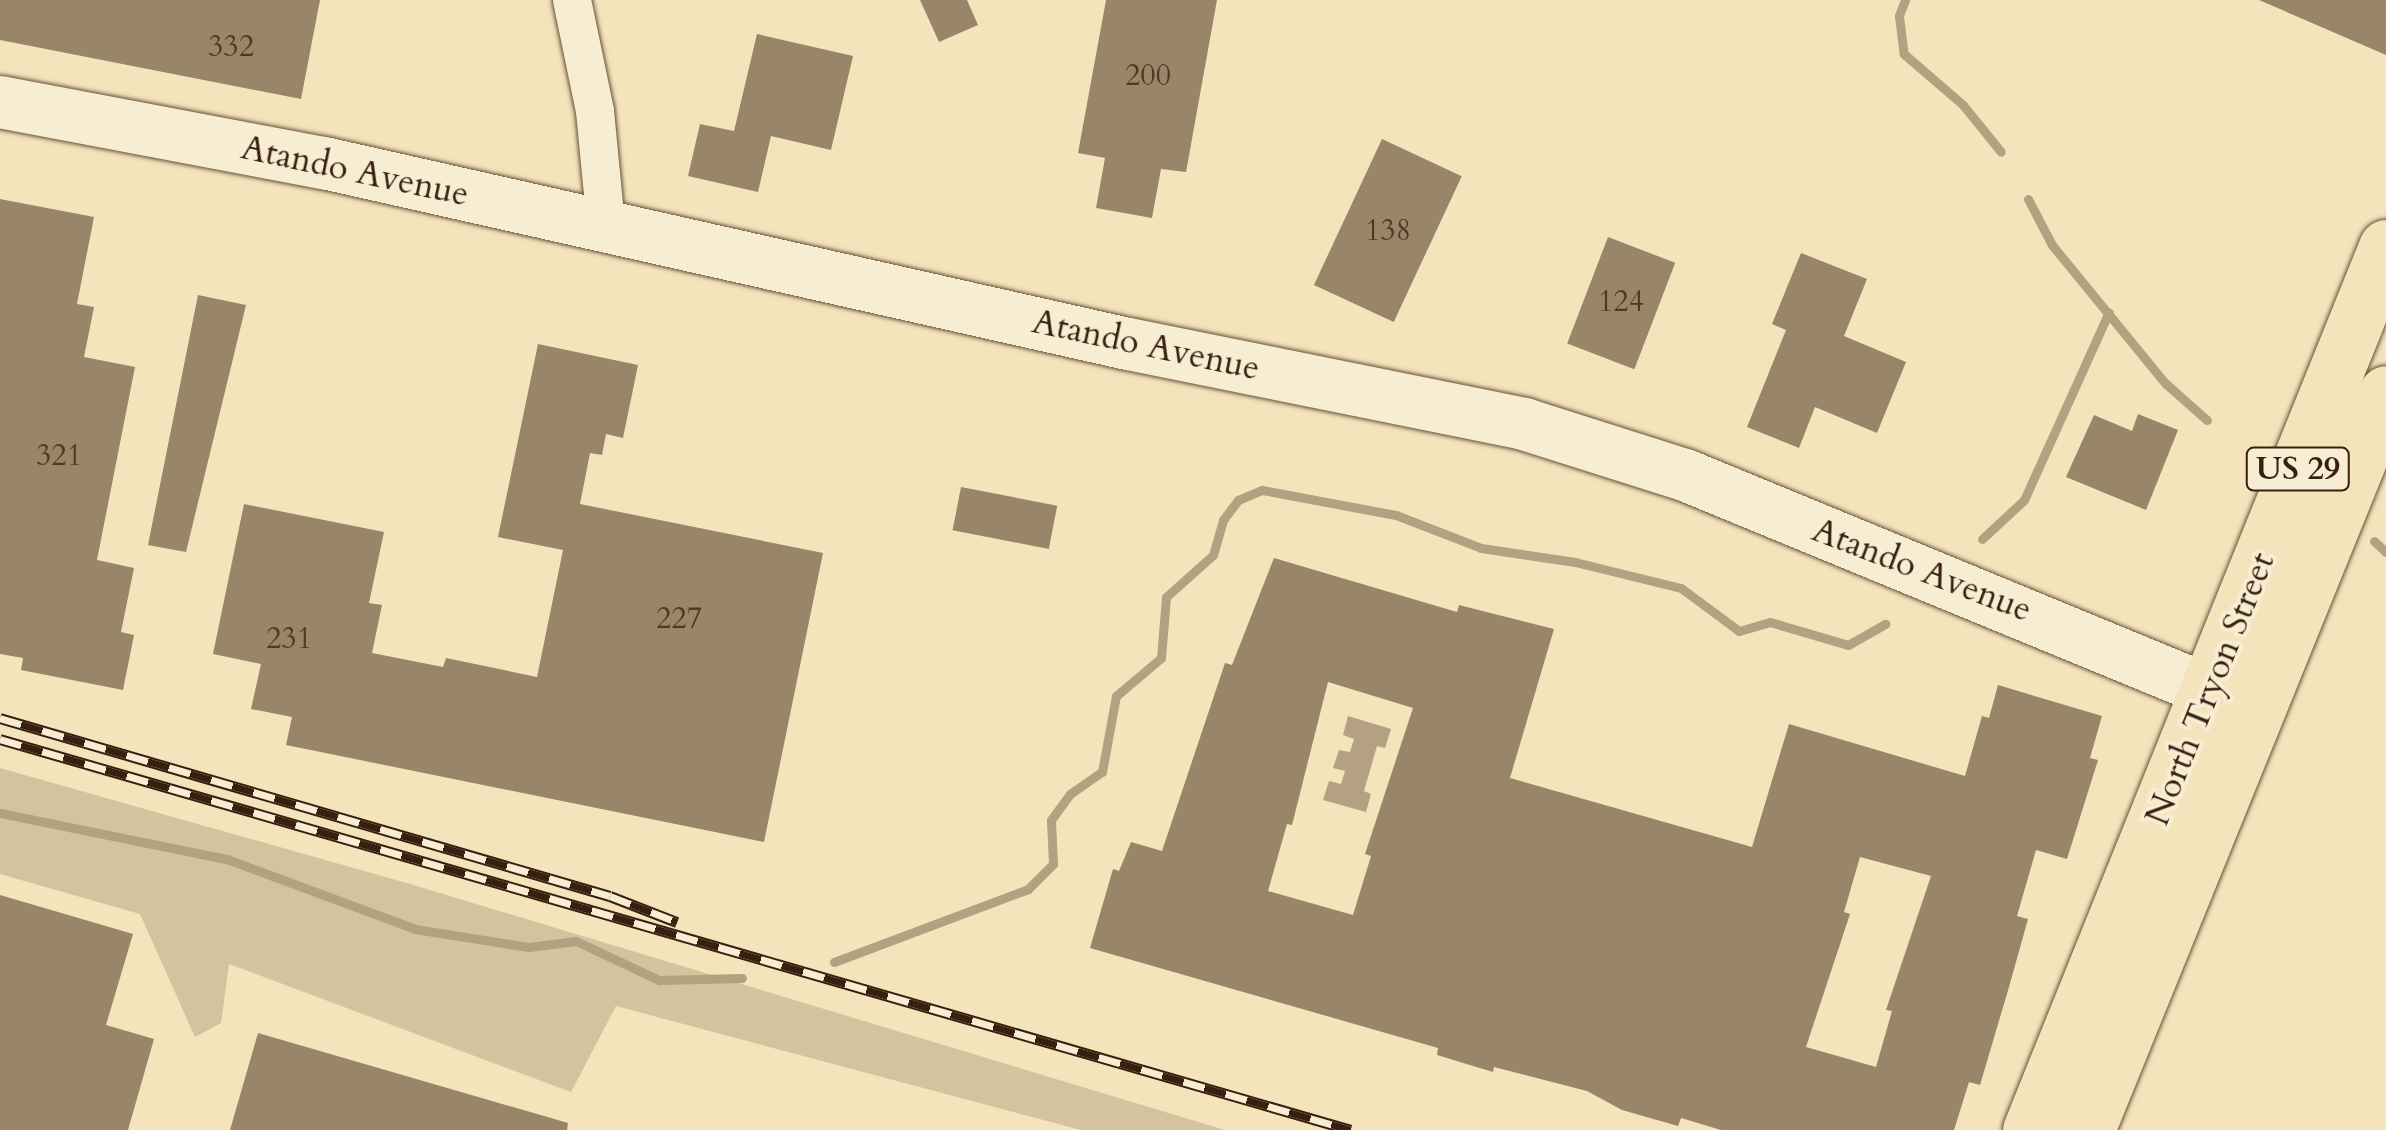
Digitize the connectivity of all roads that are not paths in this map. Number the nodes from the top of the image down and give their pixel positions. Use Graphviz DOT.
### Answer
graph roads {
  1 [pos="572,0"];
  2 [pos="0,102"];
  3 [pos="606,226"];
  4 [pos="2386,247"];
  5 [pos="2386,393"];
  6 [pos="2233,700"];
  7 [pos="2030,1130"];
  8 [pos="2087,1130"];
  1 -- 3 [label="street"];
  2 -- 3 [label="main road, Atando Avenue"];
  3 -- 6 [label="main road, Atando Avenue"];
  4 -- 6 [label="main road, North Tryon Street / US 29"];
  5 -- 6 [label="main road, North Tryon Street / US 29"];
  6 -- 7 [label="main road, North Tryon Street / US 29"];
  6 -- 8 [label="main road, North Tryon Street / US 29"];
}
